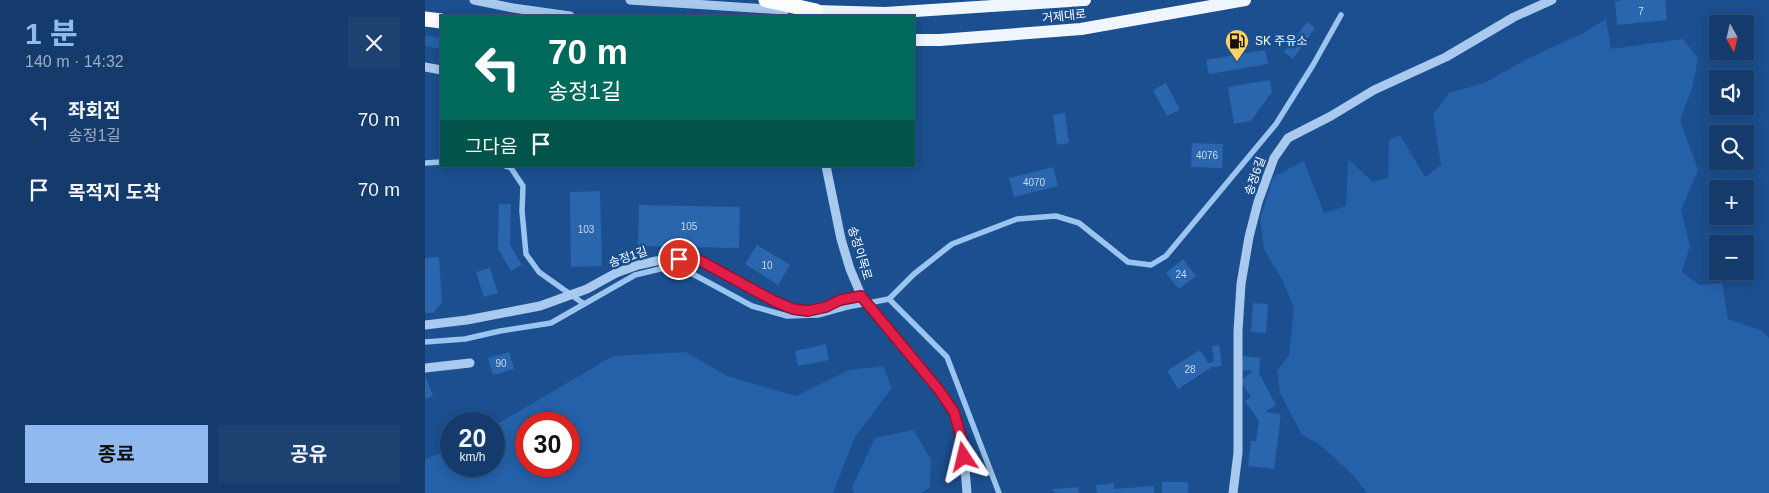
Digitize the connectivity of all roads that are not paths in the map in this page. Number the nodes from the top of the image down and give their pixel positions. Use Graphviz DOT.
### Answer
graph roads {
  1 [pos="474,0"];
  2 [pos="630,0"];
  3 [pos="1085,0"];
  4 [pos="1245,0"];
  5 [pos="1552,0"];
  6 [pos="774,1"];
  7 [pos="815,14"];
  8 [pos="563,15"];
  9 [pos="425,19"];
  10 [pos="440,21"];
  11 [pos="915,40"];
  12 [pos="425,67"];
  13 [pos="440,70"];
  14 [pos="826,167"];
  15 [pos="861,296"];
  16 [pos="425,325"];
  17 [pos="470,363"];
  18 [pos="425,368"];
  19 [pos="967,493"];
  20 [pos="1233,493"];
  1 -- 8 [label="street"];
  2 -- 7 [label="street, 거제대로"];
  3 -- 7 [label="main road, 거제대로"];
  4 -- 11 [label="main road, 거제대로"];
  5 -- 20 [label="street, 송정6길"];
  6 -- 7 [label="highway"];
  9 -- 10 [label="highway"];
  12 -- 13 [label="street"];
  14 -- 15 [label="street, 송정이목로"];
  15 -- 16 [label="street, 송정1길"];
  15 -- 19 [label="street, 송정이목로"];
  17 -- 18 [label="street"];
}
